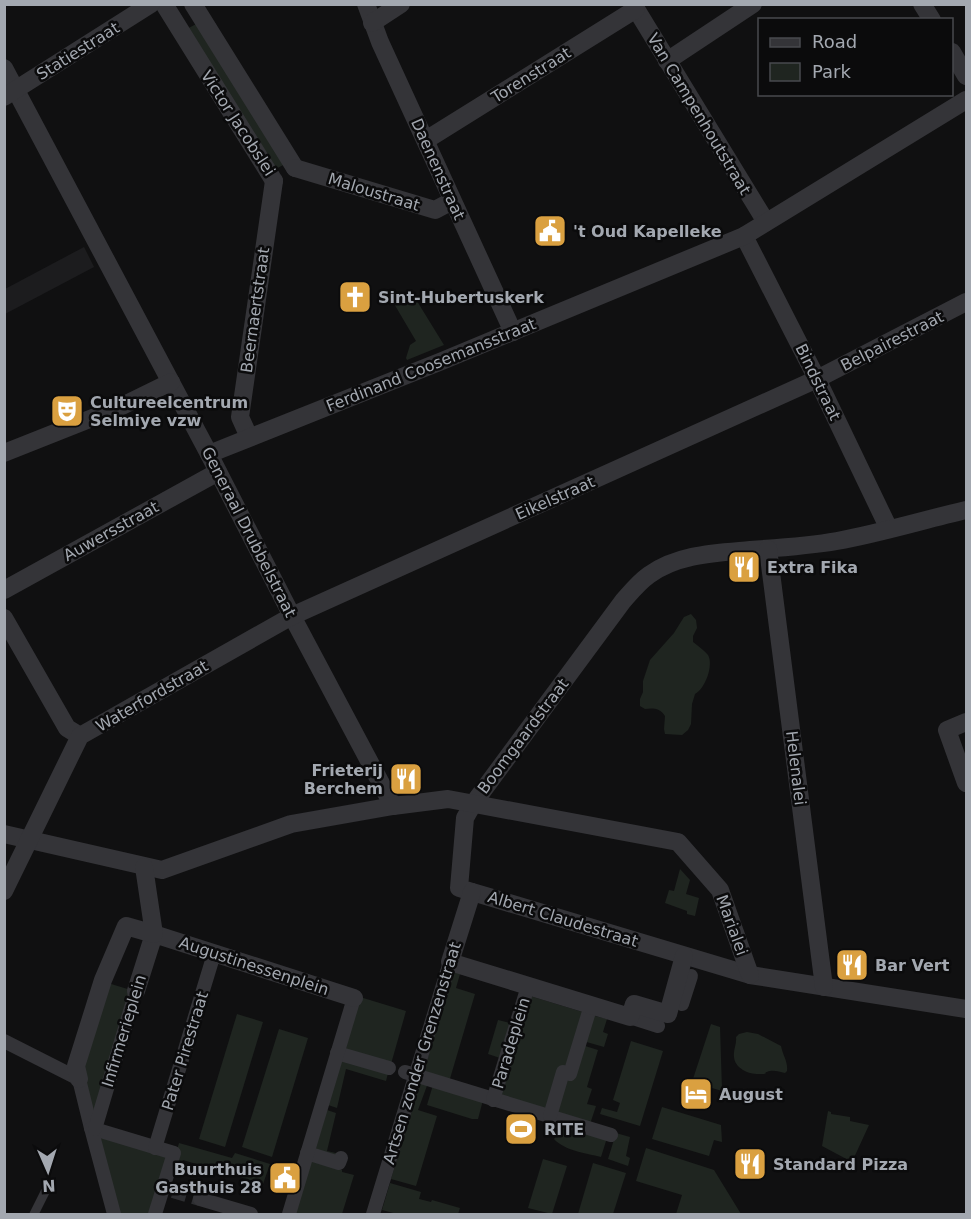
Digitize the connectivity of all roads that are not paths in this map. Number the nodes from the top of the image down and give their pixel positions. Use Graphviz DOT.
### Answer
graph roads {
  1 [pos="151,4"];
  2 [pos="164,4"];
  3 [pos="193,4"];
  4 [pos="366,4"];
  5 [pos="401,4"];
  6 [pos="753,4"];
  7 [pos="922,4"];
  8 [pos="635,7"];
  9 [pos="931,18"];
  10 [pos="372,23"];
  11 [pos="953,55"];
  12 [pos="667,61"];
  13 [pos="4,68"];
  14 [pos="966,76"];
  15 [pos="10,93"];
  16 [pos="966,99"];
  17 [pos="426,140"];
  18 [pos="295,168"];
  19 [pos="274,181"];
  20 [pos="452,201"];
  21 [pos="766,222"];
  22 [pos="744,236"];
  23 [pos="966,302"];
  24 [pos="513,332"];
  25 [pos="817,379"];
  26 [pos="171,382"];
  27 [pos="249,437"];
  28 [pos="4,453"];
  29 [pos="209,454"];
  30 [pos="218,472"];
  31 [pos="966,510"];
  32 [pos="889,529"];
  33 [pos="768,549"];
  34 [pos="4,590"];
  35 [pos="292,616"];
  36 [pos="4,618"];
  37 [pos="966,722"];
  38 [pos="80,736"];
  39 [pos="966,783"];
  40 [pos="473,804"];
  41 [pos="393,806"];
  42 [pos="4,834"];
  43 [pos="30,839"];
  44 [pos="144,867"];
  45 [pos="4,891"];
  46 [pos="472,892"];
  47 [pos="154,934"];
  48 [pos="214,954"];
  49 [pos="684,956"];
  50 [pos="450,962"];
  51 [pos="750,975"];
  52 [pos="691,976"];
  53 [pos="528,986"];
  54 [pos="824,987"];
  55 [pos="136,991"];
  56 [pos="354,998"];
  57 [pos="682,1004"];
  58 [pos="591,1005"];
  59 [pos="966,1009"];
  60 [pos="630,1017"];
  61 [pos="658,1026"];
  62 [pos="4,1041"];
  63 [pos="337,1053"];
  64 [pos="389,1068"];
  65 [pos="409,1074"];
  66 [pos="79,1080"];
  67 [pos="493,1100"];
  68 [pos="549,1116"];
  69 [pos="93,1128"];
  70 [pos="611,1135"];
  71 [pos="155,1148"];
  72 [pos="307,1153"];
  73 [pos="341,1158"];
  74 [pos="45,1192"];
  75 [pos="200,1199"];
  76 [pos="34,1215"];
  77 [pos="114,1215"];
  78 [pos="155,1215"];
  79 [pos="251,1215"];
  80 [pos="289,1215"];
  81 [pos="373,1215"];
  1 -- 15 [label="street, Statiestraat"];
  2 -- 19 [label="street, Victor Jacobslei"];
  3 -- 18 [label="street, Victor Jacobslei"];
  4 -- 10 [label="street, Daenenstraat"];
  5 -- 10 [label="street"];
  6 -- 12 [label="street"];
  7 -- 9 [label="street"];
  8 -- 12 [label="street, Van Campenhoutstraat"];
  8 -- 17 [label="street, Torenstraat"];
  10 -- 17 [label="street, Daenenstraat"];
  11 -- 14 [label="street"];
  12 -- 21 [label="street, Van Campenhoutstraat"];
  13 -- 15 [label="street, Generaal Drubbelstraat"];
  15 -- 26 [label="street, Generaal Drubbelstraat"];
  16 -- 21 [label="street, Ferdinand Coosemansstraat"];
  17 -- 20 [label="street, Daenenstraat"];
  18 -- 19 [label="street, Victor Jacobslei"];
  18 -- 20 [label="street, Maloustraat"];
  19 -- 27 [label="street, Beernaertstraat"];
  20 -- 24 [label="street, Daenenstraat"];
  21 -- 22 [label="street, Ferdinand Coosemansstraat"];
  22 -- 24 [label="street, Ferdinand Coosemansstraat"];
  22 -- 25 [label="street, Bindstraat"];
  23 -- 25 [label="street, Belpairestraat"];
  24 -- 27 [label="street, Ferdinand Coosemansstraat"];
  25 -- 32 [label="street, Bindstraat"];
  25 -- 35 [label="street, Eikelstraat"];
  26 -- 28 [label="street"];
  26 -- 29 [label="street, Generaal Drubbelstraat"];
  27 -- 29 [label="street, Ferdinand Coosemansstraat"];
  29 -- 30 [label="street, Generaal Drubbelstraat"];
  30 -- 34 [label="street, Auwersstraat"];
  30 -- 35 [label="street, Generaal Drubbelstraat"];
  31 -- 32 [label="street, Boomgaardstraat"];
  32 -- 33 [label="street, Boomgaardstraat"];
  33 -- 40 [label="street, Boomgaardstraat"];
  33 -- 54 [label="street, Helenalei"];
  35 -- 38 [label="street, Waterfordstraat"];
  35 -- 41 [label="street, Generaal Drubbelstraat"];
  36 -- 38 [label="street"];
  37 -- 39 [label="street"];
  38 -- 43 [label="street, Waterfordstraat"];
  40 -- 41 [label="street, Boomgaardstraat"];
  40 -- 46 [label="street, Albert Claudestraat"];
  40 -- 51 [label="street, Marialei"];
  41 -- 44 [label="street, Boomgaardstraat"];
  42 -- 43 [label="street, Boomgaardstraat"];
  43 -- 44 [label="street, Boomgaardstraat"];
  43 -- 45 [label="street, Waterfordstraat"];
  44 -- 47 [label="street, Infirmerieplein"];
  46 -- 49 [label="street, Albert Claudestraat"];
  46 -- 50 [label="street, Artsen zonder Grenzenstraat"];
  47 -- 48 [label="street, Augustinessenplein"];
  47 -- 55 [label="street, Infirmerieplein"];
  47 -- 66 [label="street, Infirmerieplein"];
  48 -- 56 [label="street, Augustinessenplein"];
  48 -- 71 [label="street, Pater Pirestraat"];
  49 -- 51 [label="street, Albert Claudestraat"];
  49 -- 60 [label="street"];
  50 -- 53 [label="street, Paradeplein"];
  50 -- 65 [label="street, Artsen zonder Grenzenstraat"];
  51 -- 54 [label="street, Marialei"];
  52 -- 57 [label="street"];
  53 -- 58 [label="street, Paradeplein"];
  53 -- 67 [label="street, Paradeplein"];
  54 -- 59 [label="street, Marialei"];
  55 -- 69 [label="street, Infirmerieplein"];
  56 -- 63 [label="street"];
  58 -- 60 [label="street, Paradeplein"];
  58 -- 68 [label="street"];
  60 -- 61 [label="street, Paradeplein"];
  62 -- 66 [label="street"];
  63 -- 64 [label="street"];
  63 -- 72 [label="street"];
  65 -- 67 [label="street, Paradeplein"];
  65 -- 81 [label="street, Artsen zonder Grenzenstraat"];
  66 -- 69 [label="street"];
  67 -- 68 [label="street, Paradeplein"];
  68 -- 70 [label="street, Paradeplein"];
  69 -- 71 [label="street"];
  69 -- 77 [label="street"];
  71 -- 78 [label="street"];
  72 -- 73 [label="street"];
  72 -- 80 [label="street"];
  74 -- 76 [label="lane"];
  75 -- 79 [label="street"];
}
